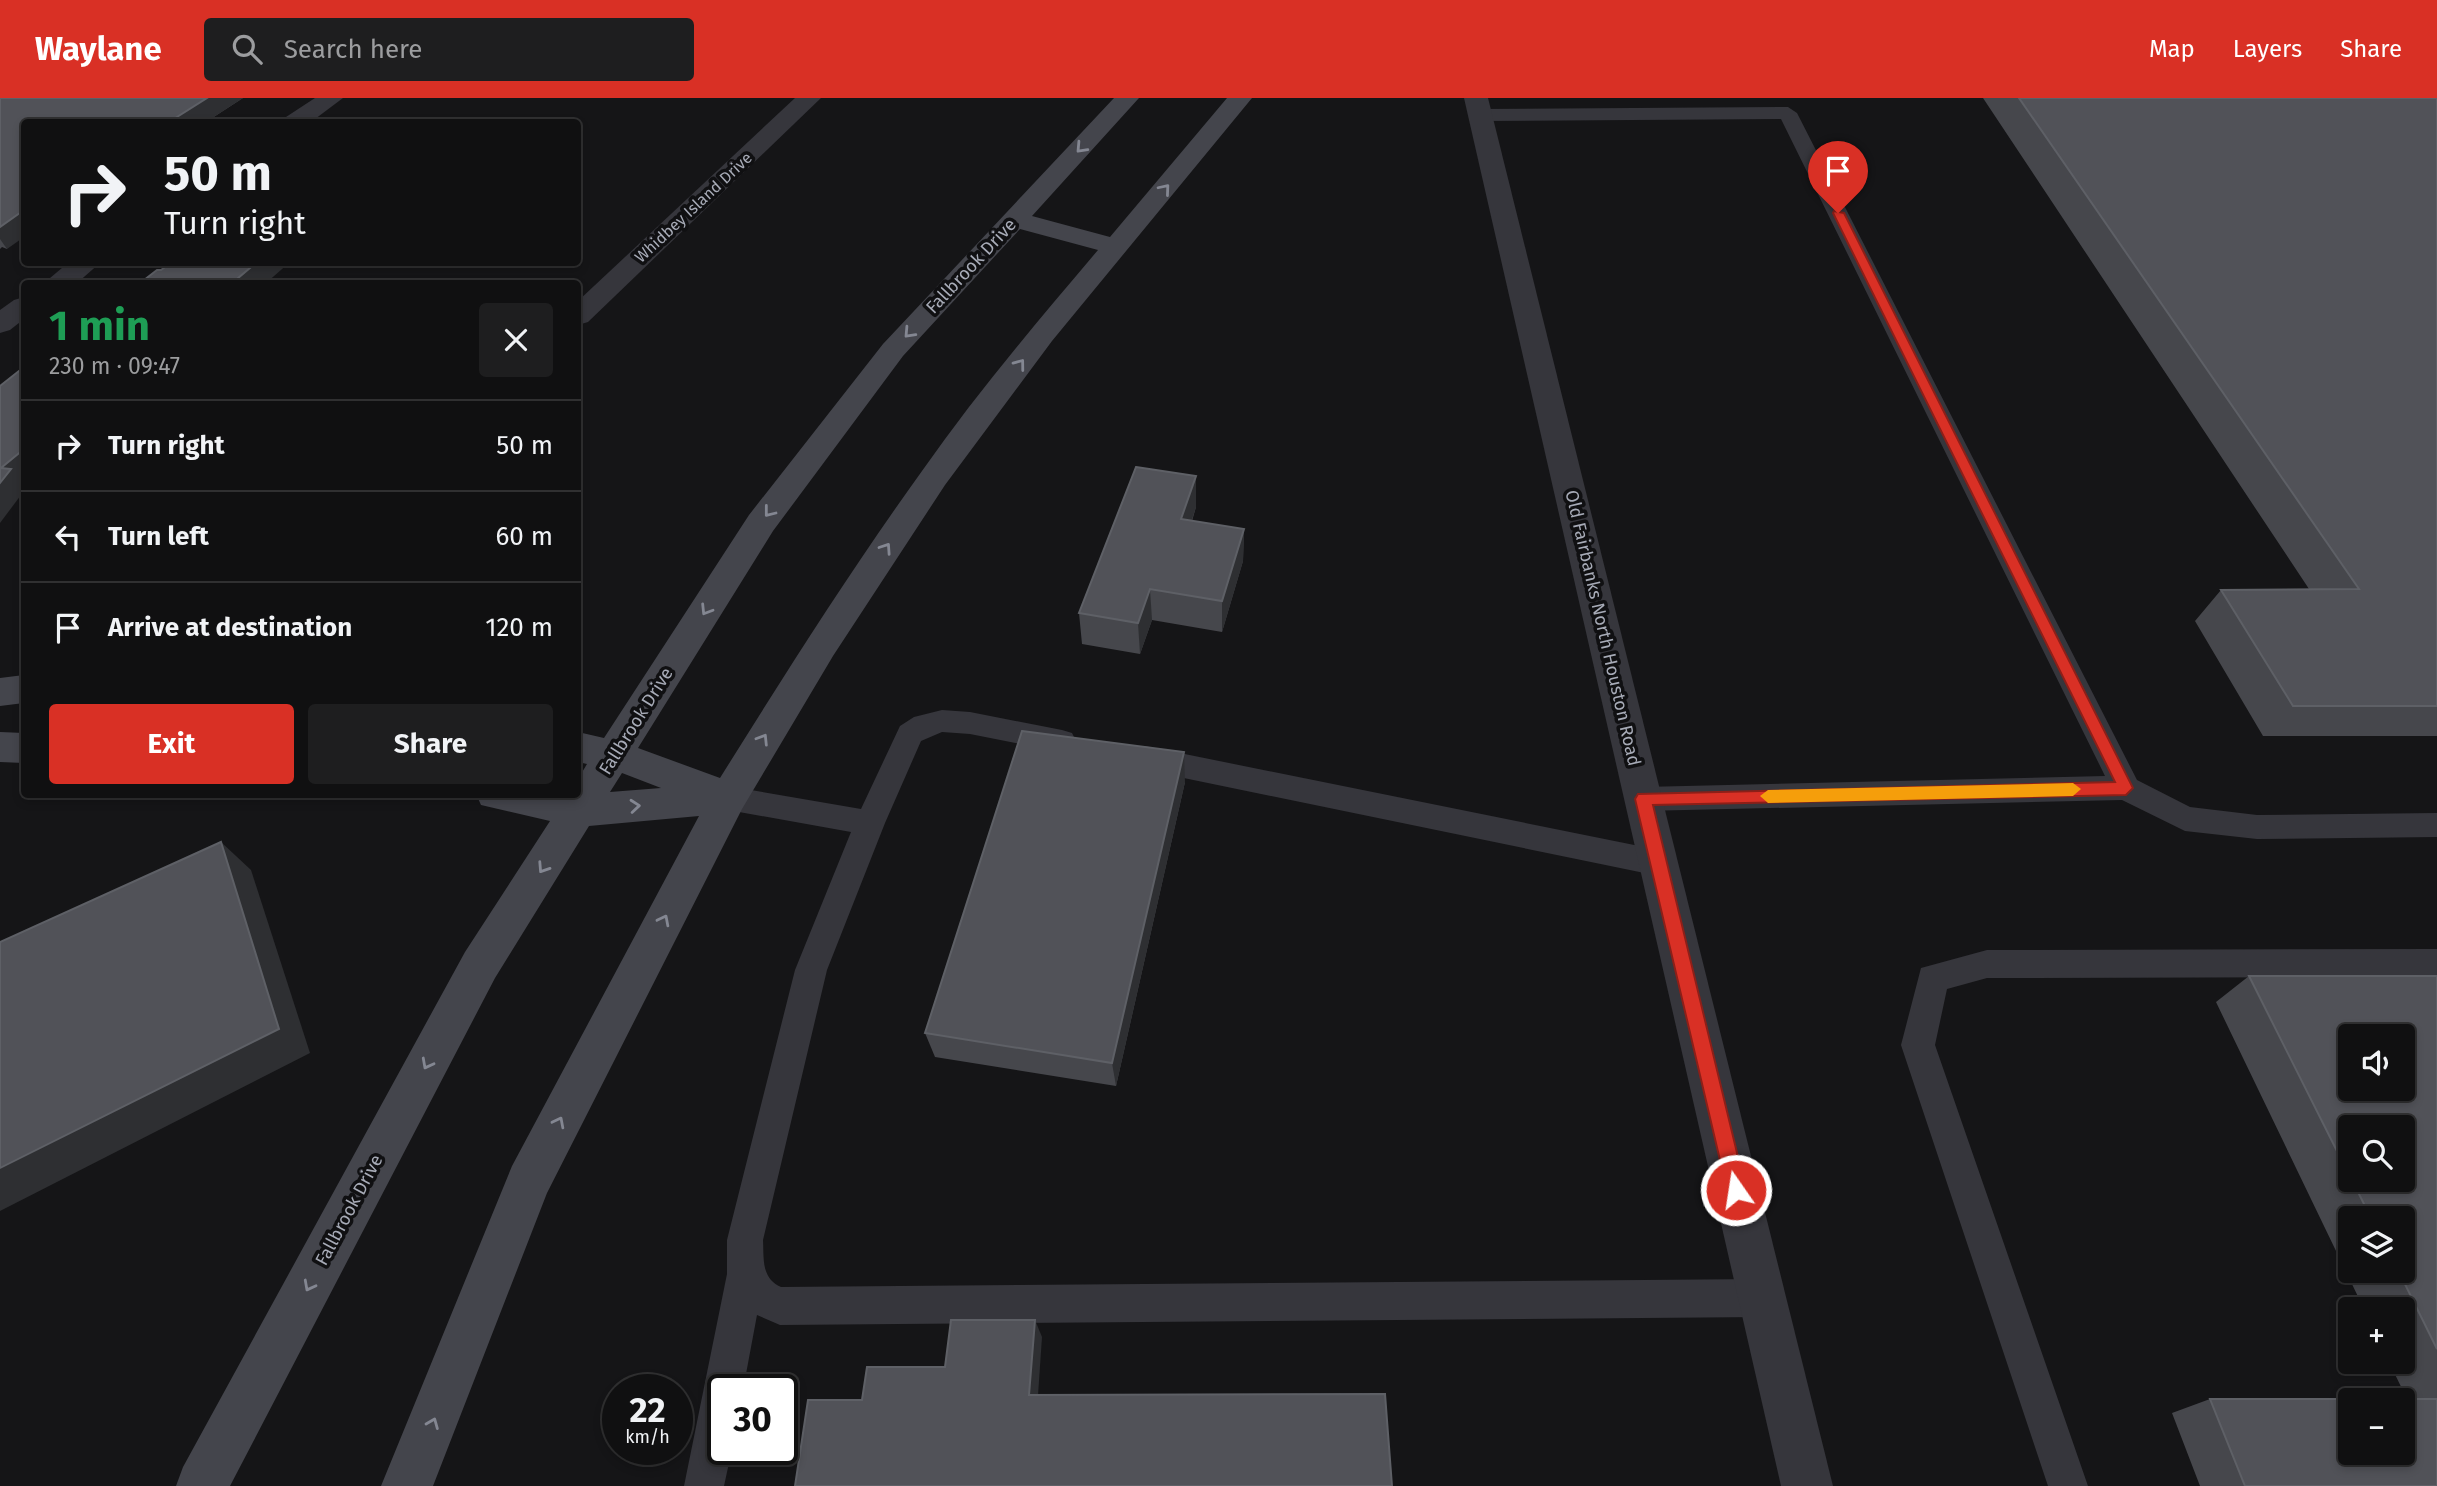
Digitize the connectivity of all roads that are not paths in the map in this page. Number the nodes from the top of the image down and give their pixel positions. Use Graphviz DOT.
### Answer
graph roads {
  1 [pos="331,98"];
  2 [pos="809,98"];
  3 [pos="1127,98"];
  4 [pos="1240,98"];
  5 [pos="1785,105"];
  6 [pos="1478,107"];
  7 [pos="300,119"];
  8 [pos="1015,219"];
  9 [pos="1116,247"];
  10 [pos="82,266"];
  11 [pos="63,280"];
  12 [pos="21,308"];
  13 [pos="581,313"];
  14 [pos="0,324"];
  15 [pos="21,689"];
  16 [pos="0,692"];
  17 [pos="0,747"];
  18 [pos="21,748"];
  19 [pos="581,748"];
  20 [pos="615,755"];
  21 [pos="2126,788"];
  22 [pos="515,798"];
  23 [pos="728,798"];
  24 [pos="1643,799"];
  25 [pos="580,811"];
  26 [pos="870,823"];
  27 [pos="2437,825"];
  28 [pos="1659,863"];
  29 [pos="2437,963"];
  30 [pos="746,1274"];
  31 [pos="1762,1298"];
  32 [pos="726,1374"];
  33 [pos="708,1465"];
  34 [pos="202,1486"];
  35 [pos="407,1486"];
  36 [pos="704,1486"];
  37 [pos="1807,1486"];
  38 [pos="2068,1486"];
  1 -- 7 [label="street"];
  2 -- 13 [label="street, Whidbey Island Drive"];
  3 -- 8 [label="main road, Fallbrook Drive, one-way"];
  9 -- 4 [label="main road, one-way"];
  5 -- 6 [label="lane"];
  5 -- 21 [label="lane"];
  6 -- 24 [label="street, Old Fairbanks North Houston Road"];
  8 -- 9 [label="main road"];
  8 -- 20 [label="main road, Fallbrook Drive, one-way"];
  23 -- 9 [label="main road, one-way"];
  10 -- 11 [label="street"];
  12 -- 14 [label="street"];
  15 -- 16 [label="main road"];
  17 -- 18 [label="main road"];
  19 -- 20 [label="main road"];
  20 -- 23 [label="main road"];
  20 -- 25 [label="main road, Fallbrook Drive"];
  21 -- 24 [label="lane"];
  21 -- 27 [label="lane"];
  22 -- 25 [label="main road"];
  25 -- 23 [label="main road, one-way"];
  23 -- 26 [label="lane"];
  35 -- 23 [label="main road, one-way"];
  24 -- 28 [label="street, Old Fairbanks North Houston Road"];
  25 -- 34 [label="main road, Fallbrook Drive, one-way"];
  26 -- 28 [label="lane"];
  26 -- 30 [label="lane"];
  28 -- 31 [label="street, Old Fairbanks North Houston Road"];
  29 -- 38 [label="lane"];
  30 -- 31 [label="lane"];
  30 -- 32 [label="lane"];
  31 -- 37 [label="street, Old Fairbanks North Houston Road"];
  33 -- 36 [label="lane"];
}
